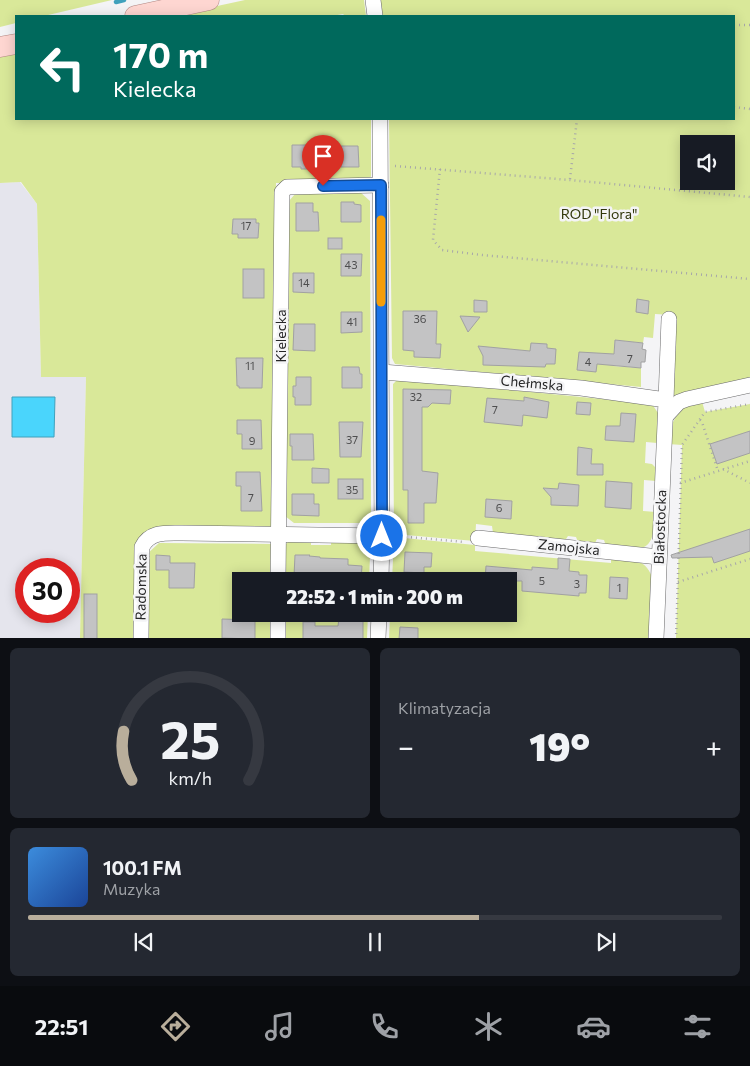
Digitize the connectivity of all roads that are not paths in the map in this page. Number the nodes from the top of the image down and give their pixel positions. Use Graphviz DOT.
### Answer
graph roads {
  1 [pos="209,0"];
  2 [pos="373,0"];
  3 [pos="140,15"];
  4 [pos="375,15"];
  5 [pos="15,44"];
  6 [pos="0,48"];
  7 [pos="380,120"];
  8 [pos="381,185"];
  9 [pos="669,319"];
  10 [pos="382,372"];
  11 [pos="750,385"];
  12 [pos="666,400"];
  13 [pos="666,416"];
  14 [pos="279,534"];
  15 [pos="386,536"];
  16 [pos="478,538"];
  17 [pos="659,557"];
  18 [pos="278,572"];
  19 [pos="382,572"];
  20 [pos="278,622"];
  21 [pos="379,622"];
  22 [pos="141,638"];
  23 [pos="278,638"];
  24 [pos="378,638"];
  25 [pos="656,638"];
  1 -- 3 [label="main road"];
  2 -- 4 [label="street"];
  5 -- 6 [label="main road"];
  7 -- 8 [label="street"];
  8 -- 10 [label="street"];
  8 -- 14 [label="street, Kielecka"];
  9 -- 12 [label="street"];
  10 -- 12 [label="street, Chełmska"];
  10 -- 15 [label="street"];
  11 -- 13 [label="street"];
  12 -- 13 [label="street"];
  13 -- 17 [label="street, Białostocka"];
  14 -- 15 [label="street"];
  14 -- 18 [label="street, Kielecka"];
  14 -- 22 [label="street, Radomska"];
  15 -- 19 [label="street"];
  16 -- 17 [label="street, Zamojska"];
  17 -- 25 [label="street, Białostocka"];
  20 -- 23 [label="street"];
  21 -- 24 [label="street"];
}
